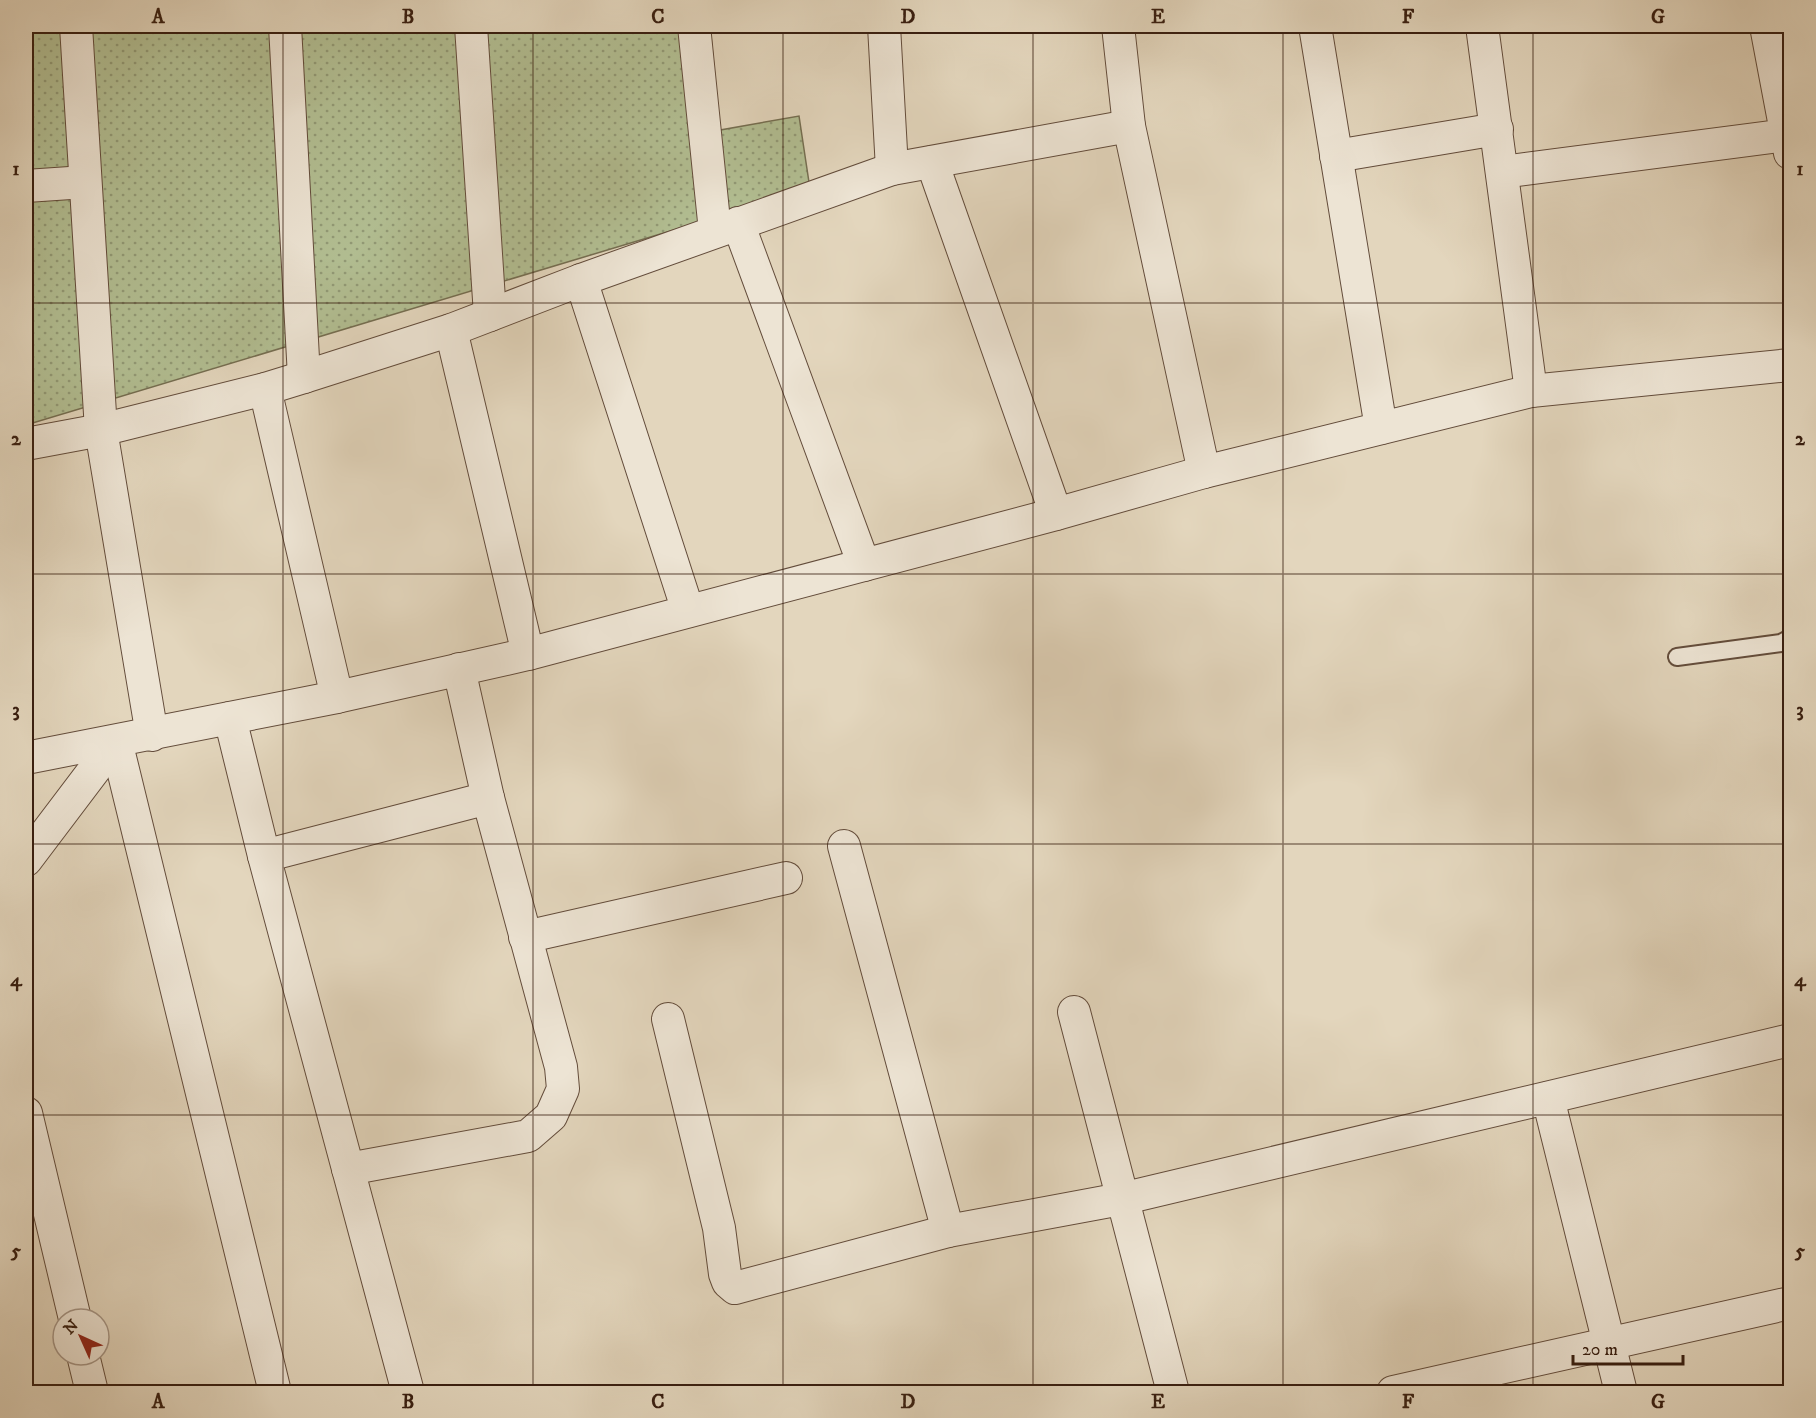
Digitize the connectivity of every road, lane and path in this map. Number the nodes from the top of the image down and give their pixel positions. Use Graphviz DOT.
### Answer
graph roads {
  1 [pos="76,26"];
  2 [pos="285,26"];
  3 [pos="471,26"];
  4 [pos="694,26"];
  5 [pos="884,26"];
  6 [pos="1118,26"];
  7 [pos="1315,26"];
  8 [pos="1482,26"];
  9 [pos="1766,26"];
  10 [pos="1129,126"];
  11 [pos="1497,129"];
  12 [pos="1789,144"];
  13 [pos="1336,156"];
  14 [pos="932,162"];
  15 [pos="892,169"];
  16 [pos="1502,172"];
  17 [pos="85,182"];
  18 [pos="26,186"];
  19 [pos="727,227"];
  20 [pos="581,279"];
  21 [pos="490,315"];
  22 [pos="451,330"];
  23 [pos="1791,365"];
  24 [pos="304,377"];
  25 [pos="265,389"];
  26 [pos="1531,391"];
  27 [pos="1381,428"];
  28 [pos="100,430"];
  29 [pos="26,444"];
  30 [pos="1204,472"];
  31 [pos="1056,514"];
  32 [pos="864,565"];
  33 [pos="688,611"];
  34 [pos="1791,638"];
  35 [pos="528,654"];
  36 [pos="1677,657"];
  37 [pos="459,669"];
  38 [pos="337,697"];
  39 [pos="230,718"];
  40 [pos="152,735"];
  41 [pos="116,741"];
  42 [pos="26,758"];
  43 [pos="488,798"];
  44 [pos="844,846"];
  45 [pos="264,856"];
  46 [pos="26,860"];
  47 [pos="786,878"];
  48 [pos="525,937"];
  49 [pos="1074,1012"];
  50 [pos="668,1019"];
  51 [pos="1791,1040"];
  52 [pos="1548,1098"];
  53 [pos="26,1113"];
  54 [pos="348,1169"];
  55 [pos="1121,1199"];
  56 [pos="33,1205"];
  57 [pos="948,1231"];
  58 [pos="1791,1303"];
  59 [pos="71,1307"];
  60 [pos="1609,1344"];
  61 [pos="86,1367"];
  62 [pos="92,1392"];
  63 [pos="275,1392"];
  64 [pos="408,1392"];
  65 [pos="1173,1392"];
  66 [pos="1393,1392"];
  67 [pos="1622,1392"];
  1 -- 17 [label="street"];
  2 -- 24 [label="street"];
  3 -- 21 [label="street"];
  4 -- 19 [label="street"];
  5 -- 15 [label="street"];
  6 -- 10 [label="street"];
  7 -- 13 [label="street"];
  8 -- 11 [label="street"];
  9 -- 12 [label="street"];
  10 -- 14 [label="street"];
  10 -- 30 [label="street"];
  11 -- 13 [label="street"];
  11 -- 16 [label="street"];
  12 -- 16 [label="street"];
  13 -- 27 [label="street"];
  14 -- 15 [label="street"];
  14 -- 31 [label="street"];
  15 -- 19 [label="street"];
  16 -- 26 [label="street"];
  17 -- 18 [label="street"];
  17 -- 28 [label="street"];
  19 -- 20 [label="street"];
  19 -- 32 [label="street"];
  20 -- 21 [label="street"];
  20 -- 33 [label="street"];
  21 -- 22 [label="street"];
  22 -- 24 [label="street"];
  22 -- 35 [label="street"];
  23 -- 26 [label="street"];
  24 -- 25 [label="street"];
  25 -- 28 [label="street"];
  25 -- 38 [label="street"];
  26 -- 27 [label="street"];
  27 -- 30 [label="street"];
  28 -- 29 [label="street"];
  28 -- 40 [label="street"];
  30 -- 31 [label="street"];
  31 -- 32 [label="street"];
  32 -- 33 [label="street"];
  33 -- 35 [label="street"];
  34 -- 36 [label="lane"];
  35 -- 37 [label="street"];
  37 -- 38 [label="street"];
  37 -- 43 [label="street"];
  38 -- 39 [label="street"];
  39 -- 40 [label="street"];
  39 -- 45 [label="street"];
  40 -- 41 [label="street"];
  41 -- 42 [label="street"];
  41 -- 46 [label="street"];
  41 -- 63 [label="street"];
  43 -- 45 [label="street"];
  43 -- 48 [label="street"];
  44 -- 57 [label="street"];
  45 -- 54 [label="street"];
  47 -- 48 [label="street"];
  48 -- 54 [label="street"];
  49 -- 55 [label="street"];
  50 -- 57 [label="street"];
  51 -- 52 [label="street"];
  52 -- 55 [label="street"];
  52 -- 60 [label="street"];
  53 -- 56 [label="street"];
  54 -- 64 [label="street"];
  55 -- 57 [label="street"];
  55 -- 65 [label="street"];
  56 -- 59 [label="street"];
  58 -- 60 [label="street"];
  60 -- 66 [label="street"];
  60 -- 67 [label="street"];
  61 -- 62 [label="street"];
}
